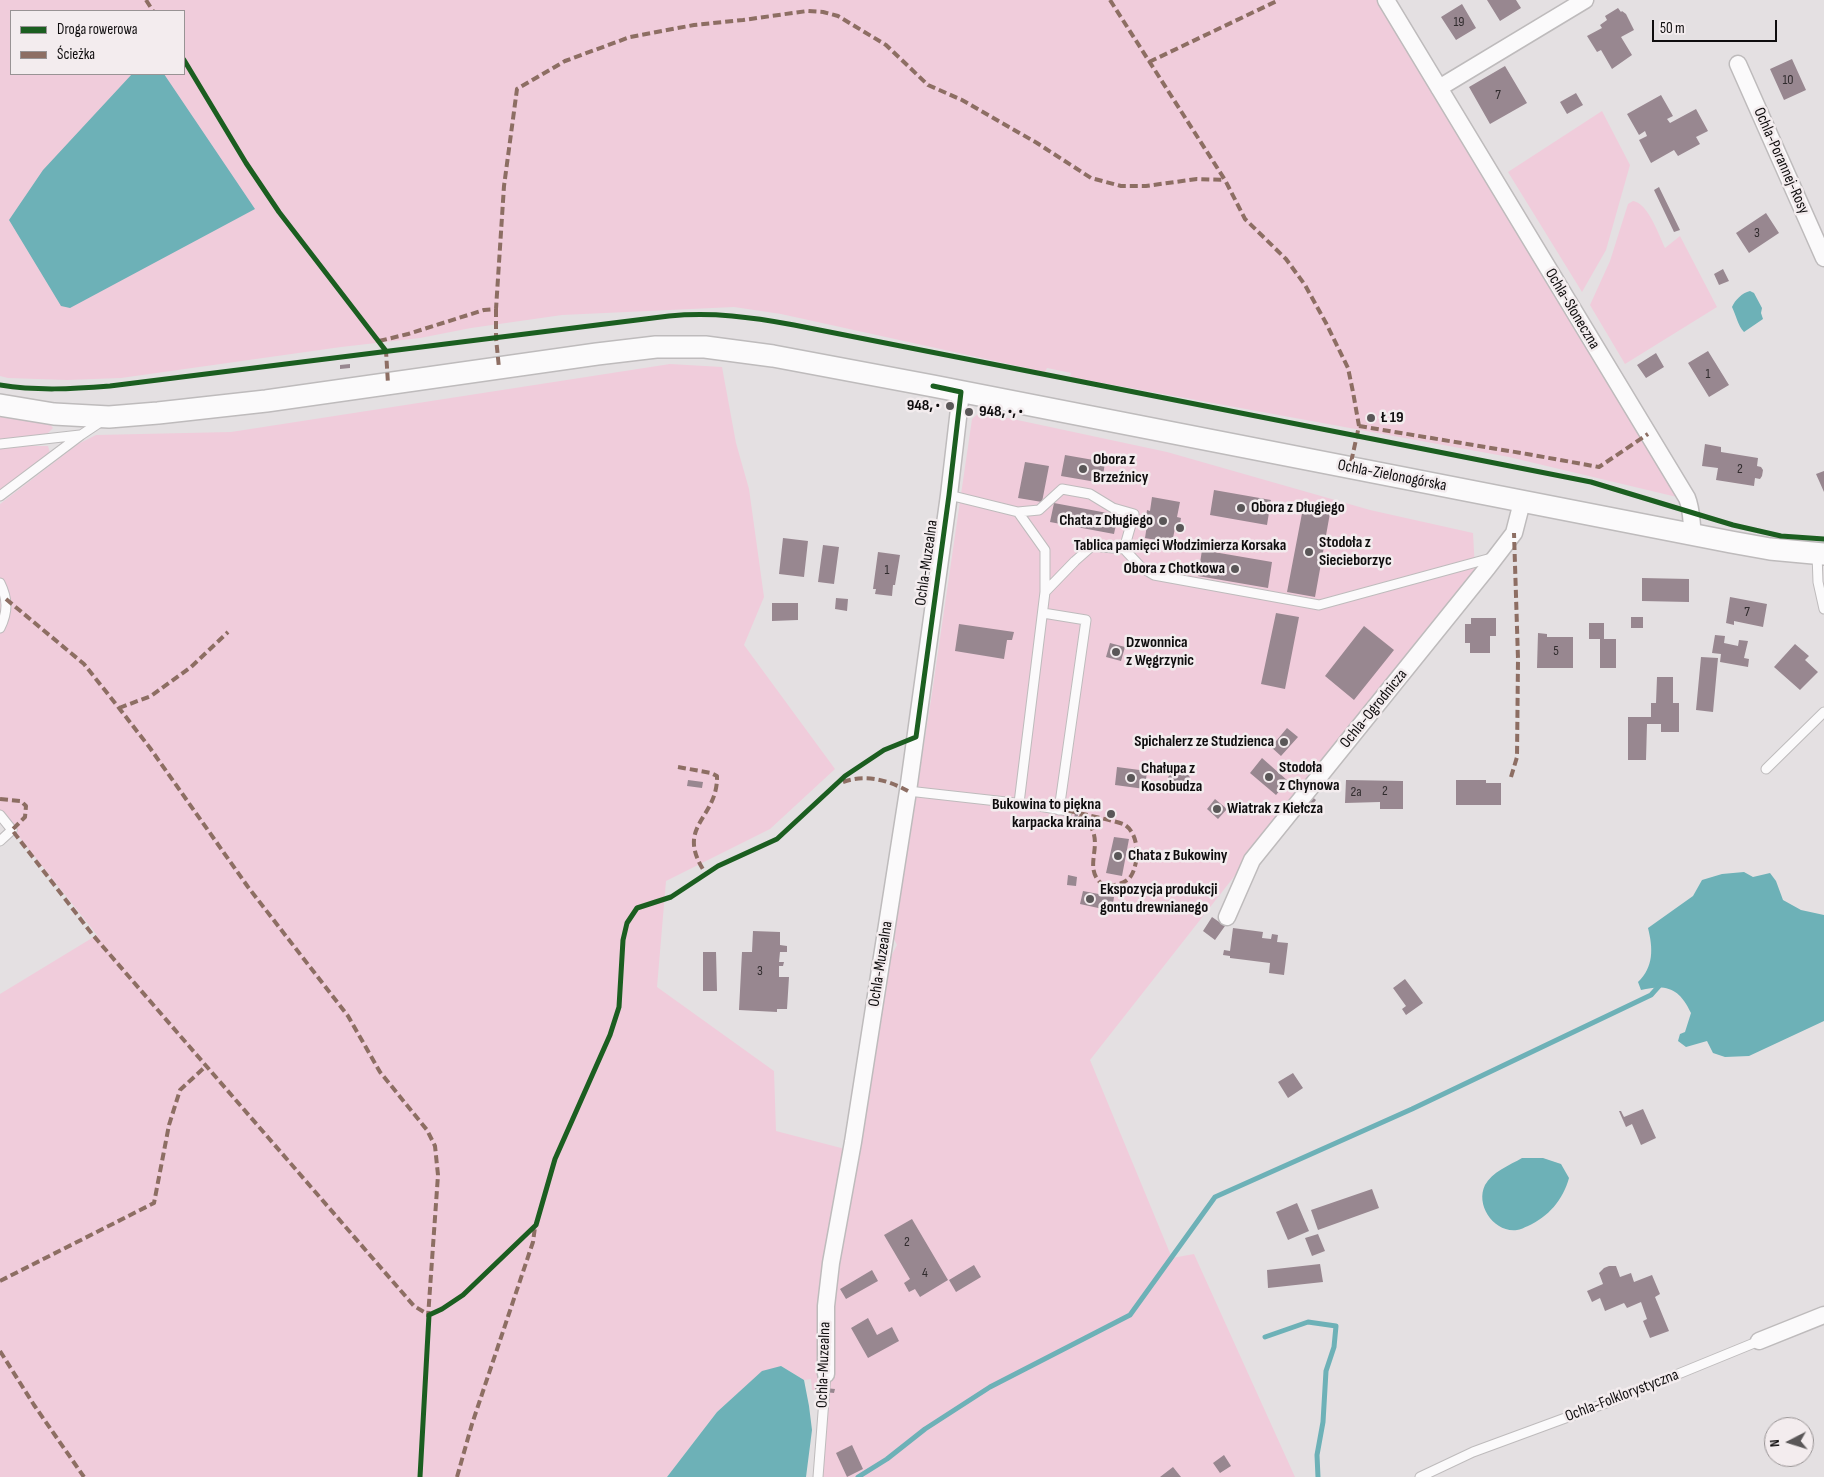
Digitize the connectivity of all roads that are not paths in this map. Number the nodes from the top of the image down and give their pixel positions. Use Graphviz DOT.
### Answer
graph roads {
  1 [pos="1386,0"];
  2 [pos="1585,0"];
  3 [pos="1738,64"];
  4 [pos="1439,88"];
  5 [pos="1824,258"];
  6 [pos="961,392"];
  7 [pos="0,405"];
  8 [pos="109,417"];
  9 [pos="81,435"];
  10 [pos="0,444"];
  11 [pos="949,495"];
  12 [pos="0,496"];
  13 [pos="1522,502"];
  14 [pos="1018,512"];
  15 [pos="1692,534"];
  16 [pos="1124,549"];
  17 [pos="1821,554"];
  18 [pos="1496,557"];
  19 [pos="0,582"];
  20 [pos="1046,592"];
  21 [pos="1824,609"];
  22 [pos="1043,613"];
  23 [pos="0,628"];
  24 [pos="1824,712"];
  25 [pos="1766,769"];
  26 [pos="908,791"];
  27 [pos="1019,804"];
  28 [pos="0,815"];
  29 [pos="0,841"];
  30 [pos="1227,917"];
  31 [pos="1824,1315"];
  32 [pos="1759,1341"];
  33 [pos="826,1374"];
  34 [pos="818,1477"];
  35 [pos="1420,1477"];
  1 -- 4 [label="street, Ochla-Słoneczna"];
  2 -- 4 [label="street"];
  3 -- 5 [label="street, Ochla-Porannej-Rosy"];
  4 -- 15 [label="street, Ochla-Słoneczna"];
  6 -- 8 [label="street, Ochla-Zielonogórska"];
  6 -- 11 [label="street, Ochla-Muzealna"];
  6 -- 13 [label="street, Ochla-Zielonogórska"];
  7 -- 8 [label="street, Ochla-Zielonogórska"];
  8 -- 9 [label="lane"];
  9 -- 10 [label="lane"];
  9 -- 12 [label="lane"];
  11 -- 14 [label="lane"];
  11 -- 26 [label="street, Ochla-Muzealna"];
  13 -- 15 [label="street, Ochla-Zielonogórska"];
  13 -- 18 [label="street, Ochla-Ogrodnicza"];
  14 -- 16 [label="lane"];
  14 -- 20 [label="lane"];
  15 -- 17 [label="street, Ochla-Zielonogórska"];
  16 -- 18 [label="lane"];
  16 -- 20 [label="lane"];
  17 -- 21 [label="lane"];
  18 -- 30 [label="street, Ochla-Ogrodnicza"];
  19 -- 23 [label="lane"];
  20 -- 22 [label="lane"];
  22 -- 27 [label="lane"];
  22 -- 27 [label="lane"];
  24 -- 25 [label="lane"];
  26 -- 27 [label="lane"];
  26 -- 33 [label="street, Ochla-Muzealna"];
  28 -- 29 [label="lane"];
  31 -- 32 [label="street, Ochla-Folklorystyczna"];
  32 -- 35 [label="lane, Ochla-Folklorystyczna"];
  33 -- 34 [label="lane, Ochla-Muzealna"];
}
